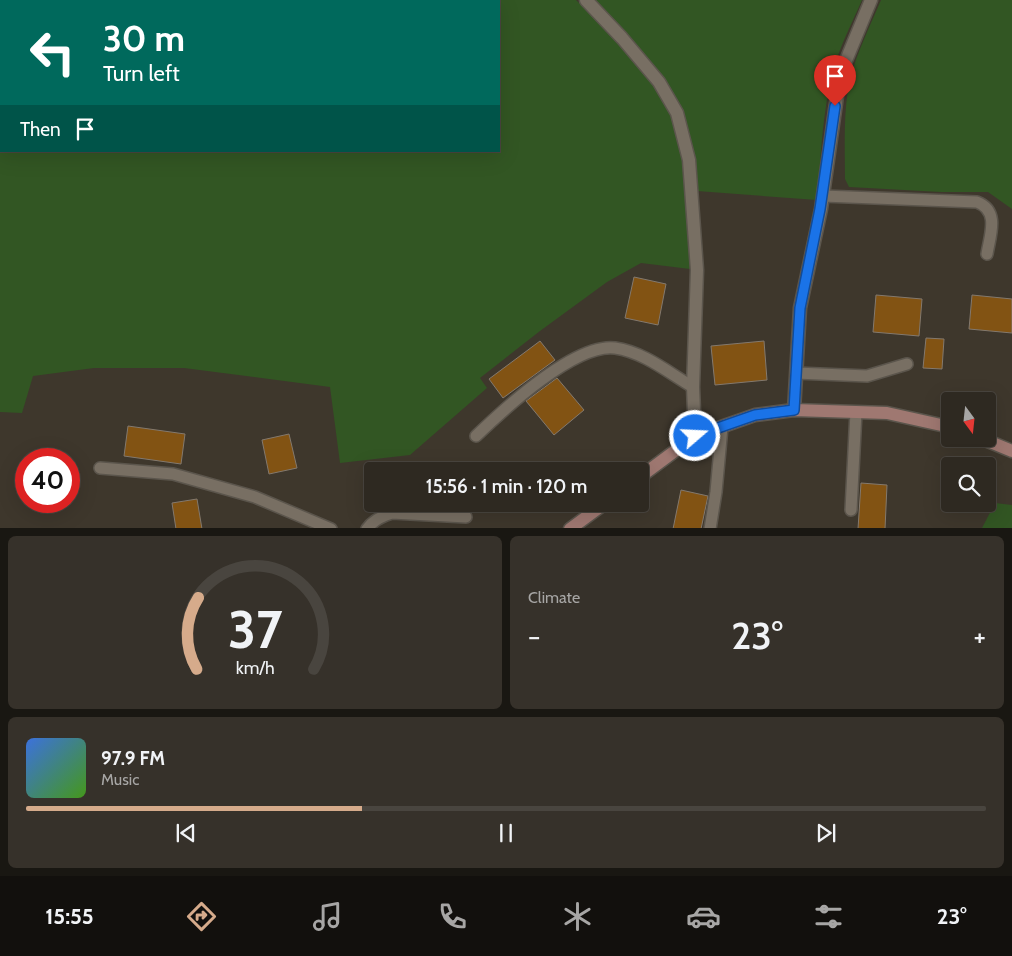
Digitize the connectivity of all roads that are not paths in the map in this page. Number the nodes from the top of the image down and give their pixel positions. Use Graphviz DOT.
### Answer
graph roads {
  1 [pos="586,0"];
  2 [pos="871,0"];
  3 [pos="823,196"];
  4 [pos="987,254"];
  5 [pos="907,364"];
  6 [pos="796,373"];
  7 [pos="693,387"];
  8 [pos="794,410"];
  9 [pos="856,412"];
  10 [pos="941,425"];
  11 [pos="722,427"];
  12 [pos="476,436"];
  13 [pos="695,436"];
  14 [pos="996,444"];
  15 [pos="1012,451"];
  16 [pos="100,468"];
  17 [pos="649,471"];
  18 [pos="851,510"];
  19 [pos="593,512"];
  20 [pos="466,517"];
  21 [pos="331,528"];
  22 [pos="367,528"];
  23 [pos="570,528"];
  24 [pos="710,528"];
  1 -- 7 [label="street"];
  2 -- 3 [label="street"];
  3 -- 4 [label="lane"];
  3 -- 6 [label="street"];
  5 -- 6 [label="lane"];
  6 -- 8 [label="street"];
  7 -- 12 [label="lane"];
  7 -- 13 [label="street"];
  8 -- 9 [label="street"];
  8 -- 11 [label="street"];
  9 -- 10 [label="street"];
  9 -- 18 [label="lane"];
  11 -- 13 [label="street"];
  11 -- 24 [label="lane"];
  13 -- 17 [label="street"];
  14 -- 15 [label="street"];
  16 -- 21 [label="lane"];
  19 -- 23 [label="street"];
  20 -- 22 [label="lane"];
}
